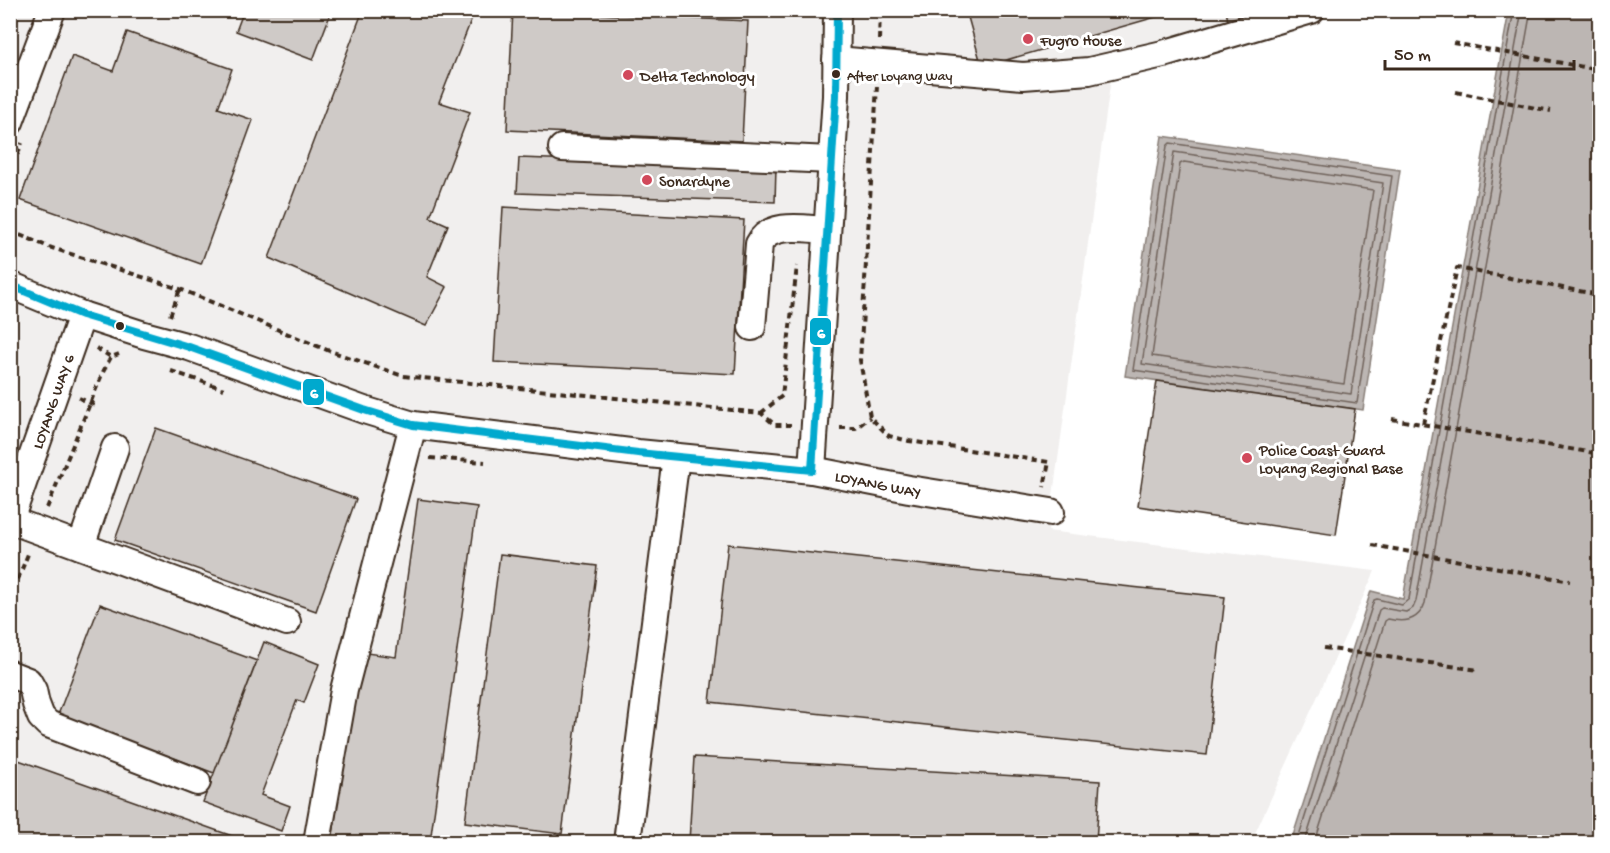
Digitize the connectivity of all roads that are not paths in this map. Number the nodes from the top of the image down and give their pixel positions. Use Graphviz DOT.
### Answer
graph roads {
  1 [pos="52,10"];
  2 [pos="837,10"];
  3 [pos="1311,10"];
  4 [pos="836,60"];
  5 [pos="10,122"];
  6 [pos="562,148"];
  7 [pos="831,160"];
  8 [pos="827,230"];
  9 [pos="10,285"];
  10 [pos="82,315"];
  11 [pos="752,327"];
  12 [pos="413,425"];
  13 [pos="115,448"];
  14 [pos="676,457"];
  15 [pos="812,470"];
  16 [pos="1045,511"];
  17 [pos="10,520"];
  18 [pos="81,546"];
  19 [pos="287,622"];
  20 [pos="10,674"];
  21 [pos="197,782"];
  22 [pos="317,843"];
  23 [pos="627,843"];
  1 -- 5 [label="street"];
  2 -- 4 [label="street"];
  3 -- 4 [label="street"];
  4 -- 7 [label="street"];
  6 -- 7 [label="street"];
  7 -- 8 [label="street"];
  8 -- 11 [label="street"];
  8 -- 15 [label="street"];
  9 -- 10 [label="street, LOYANG WAY"];
  10 -- 12 [label="street, LOYANG WAY"];
  10 -- 17 [label="street, LOYANG WAY 6"];
  12 -- 14 [label="street, LOYANG WAY"];
  12 -- 22 [label="street"];
  13 -- 18 [label="street"];
  14 -- 15 [label="street, LOYANG WAY"];
  14 -- 23 [label="street"];
  15 -- 16 [label="street, LOYANG WAY"];
  17 -- 18 [label="street"];
  18 -- 19 [label="street"];
  20 -- 21 [label="street"];
}
